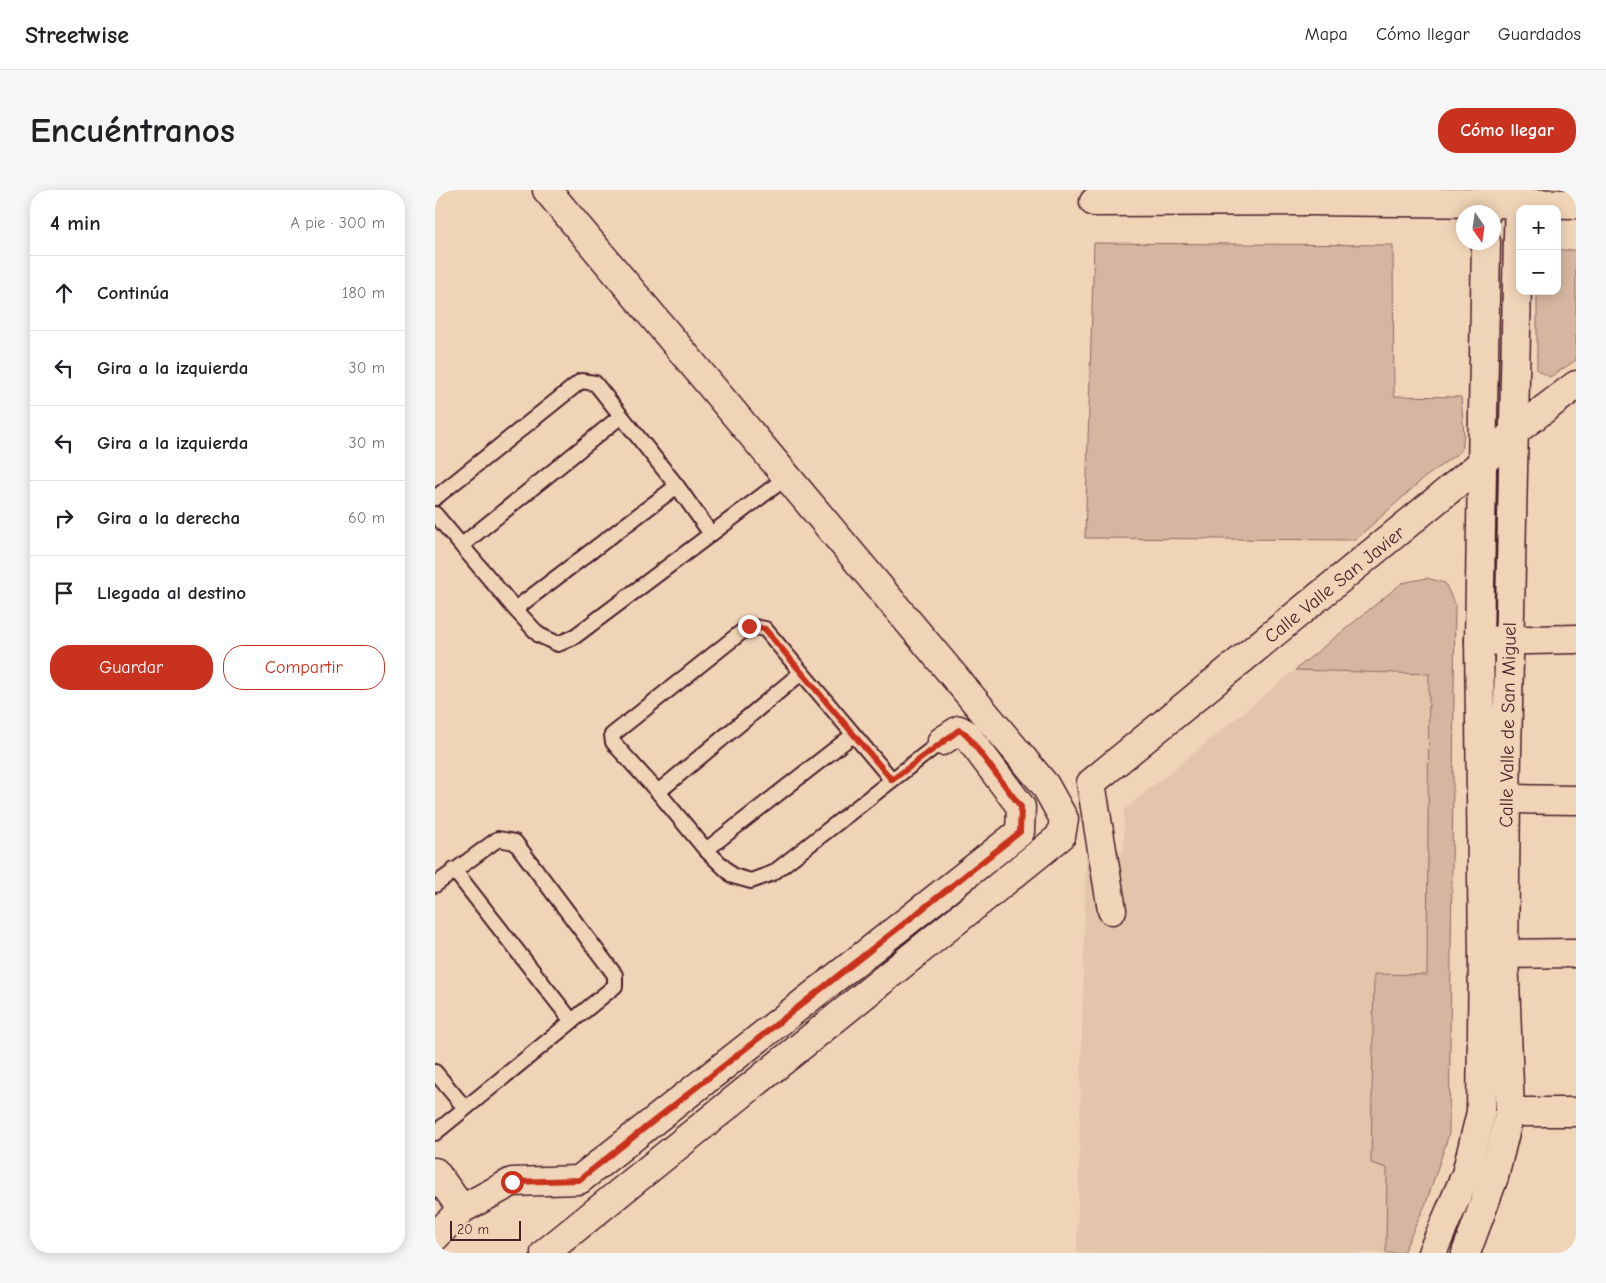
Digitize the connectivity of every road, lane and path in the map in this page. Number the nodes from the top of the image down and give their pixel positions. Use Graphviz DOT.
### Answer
graph roads {
  1 [pos="547,190"];
  2 [pos="1162,196"];
  3 [pos="1308,196"];
  4 [pos="1519,197"];
  5 [pos="1094,202"];
  6 [pos="1487,202"];
  7 [pos="1576,204"];
  8 [pos="1487,250"];
  9 [pos="1576,385"];
  10 [pos="621,416"];
  11 [pos="1514,432"];
  12 [pos="1483,462"];
  13 [pos="787,477"];
  14 [pos="677,486"];
  15 [pos="435,498"];
  16 [pos="435,514"];
  17 [pos="711,534"];
  18 [pos="462,545"];
  19 [pos="515,610"];
  20 [pos="1508,639"];
  21 [pos="1576,639"];
  22 [pos="1479,641"];
  23 [pos="801,673"];
  24 [pos="853,735"];
  25 [pos="943,742"];
  26 [pos="892,780"];
  27 [pos="658,792"];
  28 [pos="1506,799"];
  29 [pos="1576,800"];
  30 [pos="706,850"];
  31 [pos="454,870"];
  32 [pos="435,885"];
  33 [pos="1112,910"];
  34 [pos="1576,953"];
  35 [pos="1504,954"];
  36 [pos="571,1020"];
  37 [pos="435,1072"];
  38 [pos="465,1108"];
  39 [pos="1510,1112"];
  40 [pos="1576,1112"];
  41 [pos="435,1133"];
  42 [pos="435,1172"];
  43 [pos="579,1180"];
  44 [pos="601,1208"];
  45 [pos="462,1209"];
  46 [pos="436,1234"];
  47 [pos="545,1253"];
  48 [pos="1433,1253"];
  49 [pos="1466,1253"];
  1 -- 13 [label="street"];
  2 -- 3 [label="street"];
  2 -- 5 [label="street"];
  3 -- 6 [label="street"];
  4 -- 6 [label="street"];
  4 -- 7 [label="street"];
  4 -- 11 [label="street, Calle Valle de San Miguel"];
  8 -- 12 [label="street, Calle Valle de San Miguel"];
  9 -- 11 [label="street, Calle Valle San Javier"];
  10 -- 14 [label="lane"];
  10 -- 15 [label="lane"];
  10 -- 18 [label="lane"];
  11 -- 12 [label="street, Calle Valle San Javier"];
  11 -- 20 [label="street, Calle Valle de San Miguel"];
  12 -- 22 [label="street, Calle Valle de San Miguel"];
  12 -- 33 [label="street, Calle Valle San Javier"];
  13 -- 17 [label="lane"];
  13 -- 44 [label="street"];
  14 -- 17 [label="lane"];
  14 -- 19 [label="lane"];
  16 -- 18 [label="lane"];
  17 -- 19 [label="lane"];
  18 -- 19 [label="lane"];
  20 -- 21 [label="street"];
  20 -- 22 [label="street"];
  20 -- 28 [label="street, Calle Valle de San Miguel"];
  22 -- 48 [label="street, Calle Valle de San Miguel"];
  23 -- 24 [label="lane"];
  23 -- 27 [label="lane"];
  23 -- 27 [label="lane"];
  24 -- 26 [label="lane"];
  24 -- 30 [label="lane"];
  25 -- 26 [label="lane"];
  25 -- 43 [label="street"];
  26 -- 30 [label="lane"];
  27 -- 30 [label="lane"];
  28 -- 29 [label="street"];
  28 -- 35 [label="street, Calle Valle de San Miguel"];
  31 -- 32 [label="lane"];
  31 -- 36 [label="lane"];
  31 -- 36 [label="lane"];
  34 -- 35 [label="street"];
  35 -- 39 [label="street, Calle Valle de San Miguel"];
  36 -- 38 [label="lane"];
  37 -- 38 [label="lane"];
  38 -- 41 [label="lane"];
  39 -- 40 [label="street"];
  39 -- 49 [label="street, Calle Valle de San Miguel"];
  42 -- 45 [label="street"];
  43 -- 44 [label="street"];
  43 -- 45 [label="street"];
  44 -- 47 [label="street"];
  45 -- 46 [label="street"];
}
